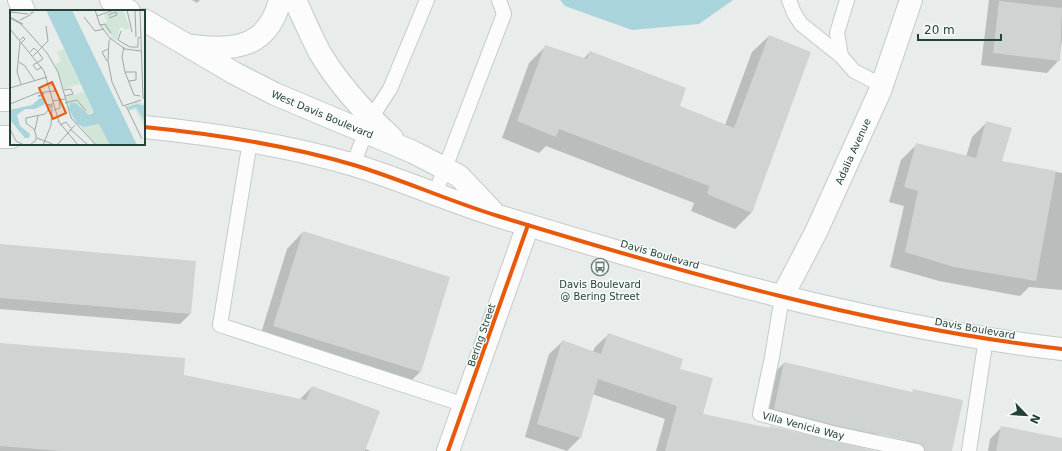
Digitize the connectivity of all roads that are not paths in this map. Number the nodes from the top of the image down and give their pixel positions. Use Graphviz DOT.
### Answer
graph roads {
  1 [pos="19,0"];
  2 [pos="111,0"];
  3 [pos="280,0"];
  4 [pos="295,0"];
  5 [pos="427,0"];
  6 [pos="499,0"];
  7 [pos="789,0"];
  8 [pos="847,0"];
  9 [pos="911,0"];
  10 [pos="24,10"];
  11 [pos="127,10"];
  12 [pos="145,21"];
  13 [pos="186,46"];
  14 [pos="841,56"];
  15 [pos="881,85"];
  16 [pos="368,125"];
  17 [pos="145,126"];
  18 [pos="256,142"];
  19 [pos="353,165"];
  20 [pos="444,168"];
  21 [pos="435,194"];
  22 [pos="495,215"];
  23 [pos="528,225"];
  24 [pos="782,297"];
  25 [pos="986,338"];
  26 [pos="1062,349"];
  27 [pos="465,406"];
  28 [pos="448,451"];
  29 [pos="917,451"];
  30 [pos="969,451"];
  1 -- 10 [label="street"];
  2 -- 11 [label="street"];
  3 -- 13 [label="street"];
  4 -- 16 [label="street"];
  5 -- 16 [label="lane"];
  6 -- 20 [label="lane"];
  7 -- 14 [label="lane"];
  8 -- 14 [label="lane"];
  9 -- 15 [label="street, Adalia Avenue"];
  12 -- 13 [label="street, West Davis Boulevard"];
  13 -- 16 [label="street, West Davis Boulevard"];
  14 -- 15 [label="lane"];
  15 -- 24 [label="street, Adalia Avenue"];
  16 -- 19 [label="lane"];
  16 -- 20 [label="street"];
  17 -- 18 [label="street, Davis Boulevard"];
  18 -- 19 [label="street, Davis Boulevard"];
  18 -- 27 [label="lane"];
  19 -- 21 [label="street, Davis Boulevard"];
  20 -- 21 [label="lane"];
  20 -- 22 [label="street"];
  21 -- 22 [label="street, Davis Boulevard"];
  22 -- 23 [label="street, Davis Boulevard"];
  23 -- 24 [label="street, Davis Boulevard"];
  23 -- 27 [label="street, Bering Street"];
  24 -- 25 [label="street, Davis Boulevard"];
  24 -- 29 [label="lane, Villa Venicia Way"];
  25 -- 26 [label="street, Davis Boulevard"];
  25 -- 30 [label="lane"];
  27 -- 28 [label="street, Bering Street"];
}
